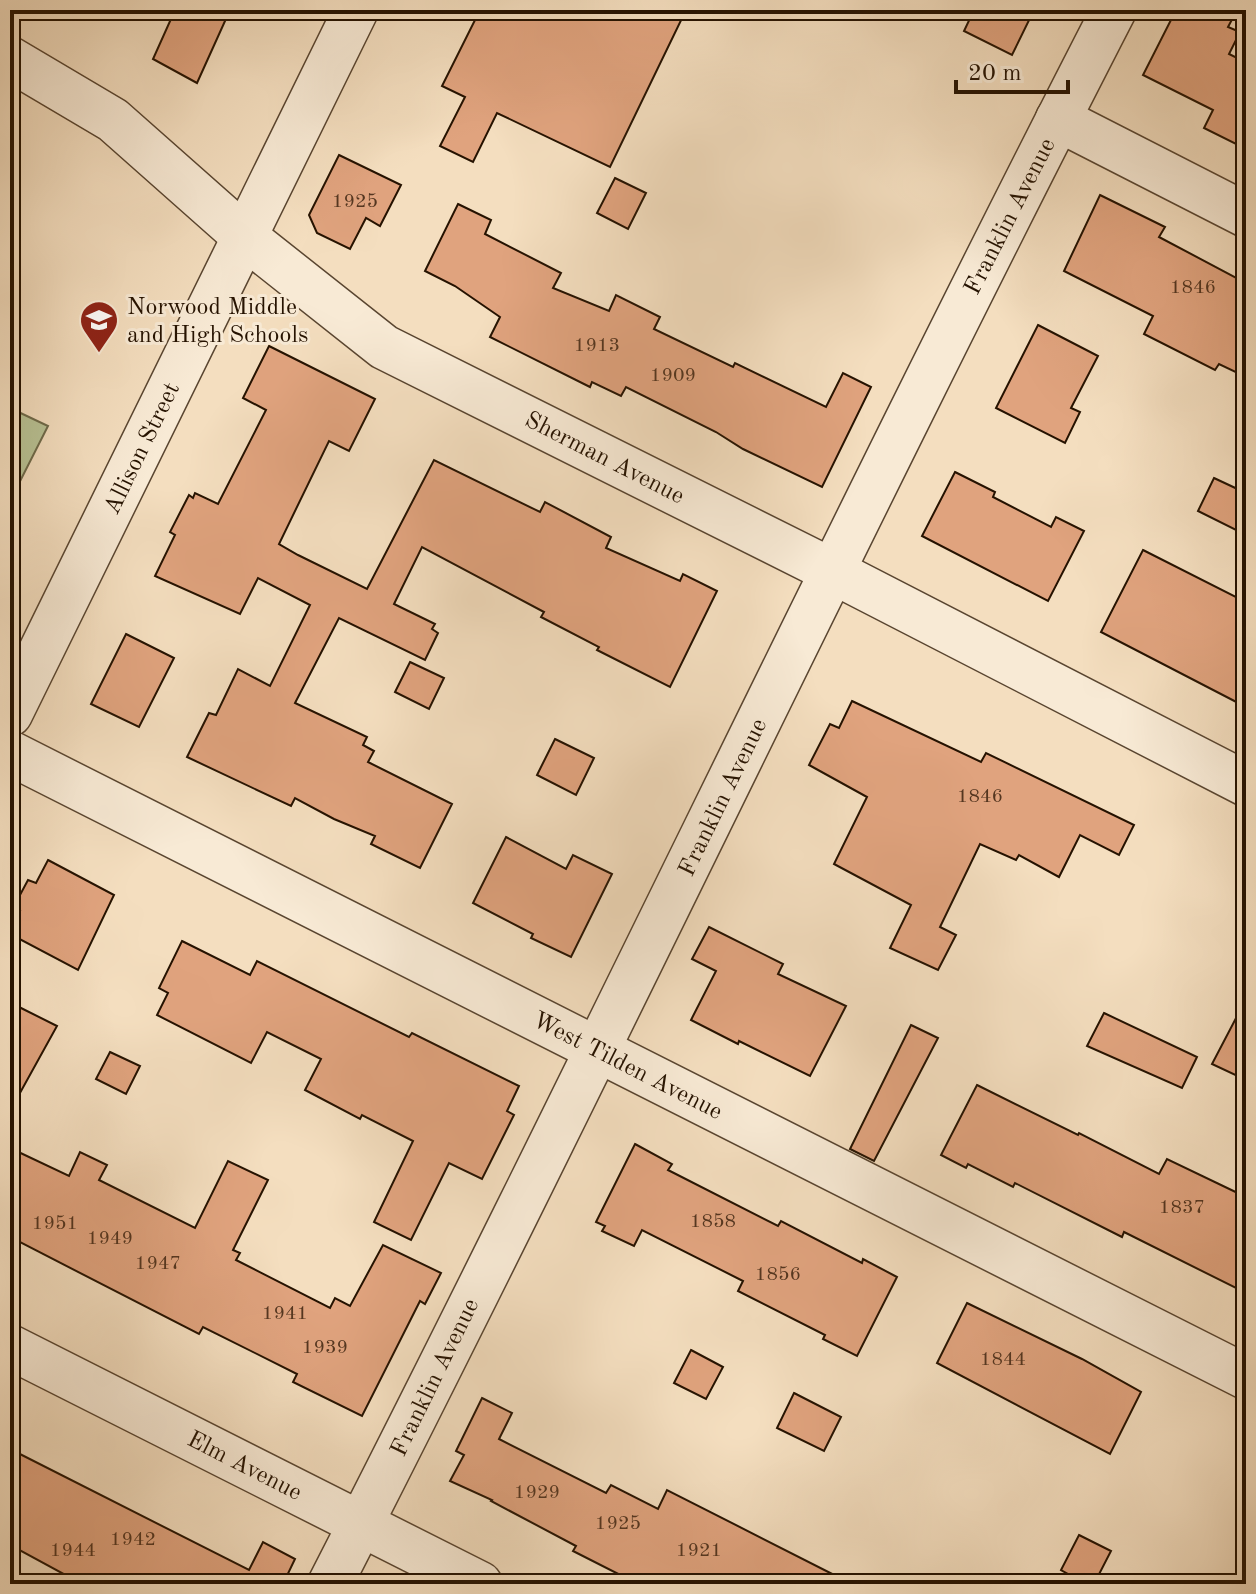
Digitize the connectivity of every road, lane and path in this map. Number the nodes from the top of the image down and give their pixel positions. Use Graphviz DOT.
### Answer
graph roads {
  1 [pos="356,10"];
  2 [pos="1114,10"];
  3 [pos="10,59"];
  4 [pos="1058,119"];
  5 [pos="1246,215"];
  6 [pos="245,237"];
  7 [pos="832,571"];
  8 [pos="10,714"];
  9 [pos="10,753"];
  10 [pos="1246,784"];
  11 [pos="597,1050"];
  12 [pos="10,1347"];
  13 [pos="1246,1377"];
  14 [pos="361,1523"];
  15 [pos="330,1584"];
  16 [pos="480,1584"];
  1 -- 6 [label="street, Allison Street"];
  2 -- 4 [label="street, Franklin Avenue"];
  3 -- 6 [label="street, Sherman Avenue"];
  4 -- 5 [label="street"];
  4 -- 7 [label="street, Franklin Avenue"];
  6 -- 7 [label="street, Sherman Avenue"];
  6 -- 8 [label="street, Allison Street"];
  7 -- 10 [label="street, Sherman Avenue"];
  7 -- 11 [label="street, Franklin Avenue"];
  9 -- 11 [label="street, West Tilden Avenue"];
  11 -- 13 [label="street, West Tilden Avenue"];
  11 -- 14 [label="street, Franklin Avenue"];
  12 -- 14 [label="street, Elm Avenue"];
  14 -- 15 [label="street, Franklin Avenue"];
  14 -- 16 [label="street, Elm Avenue"];
}
